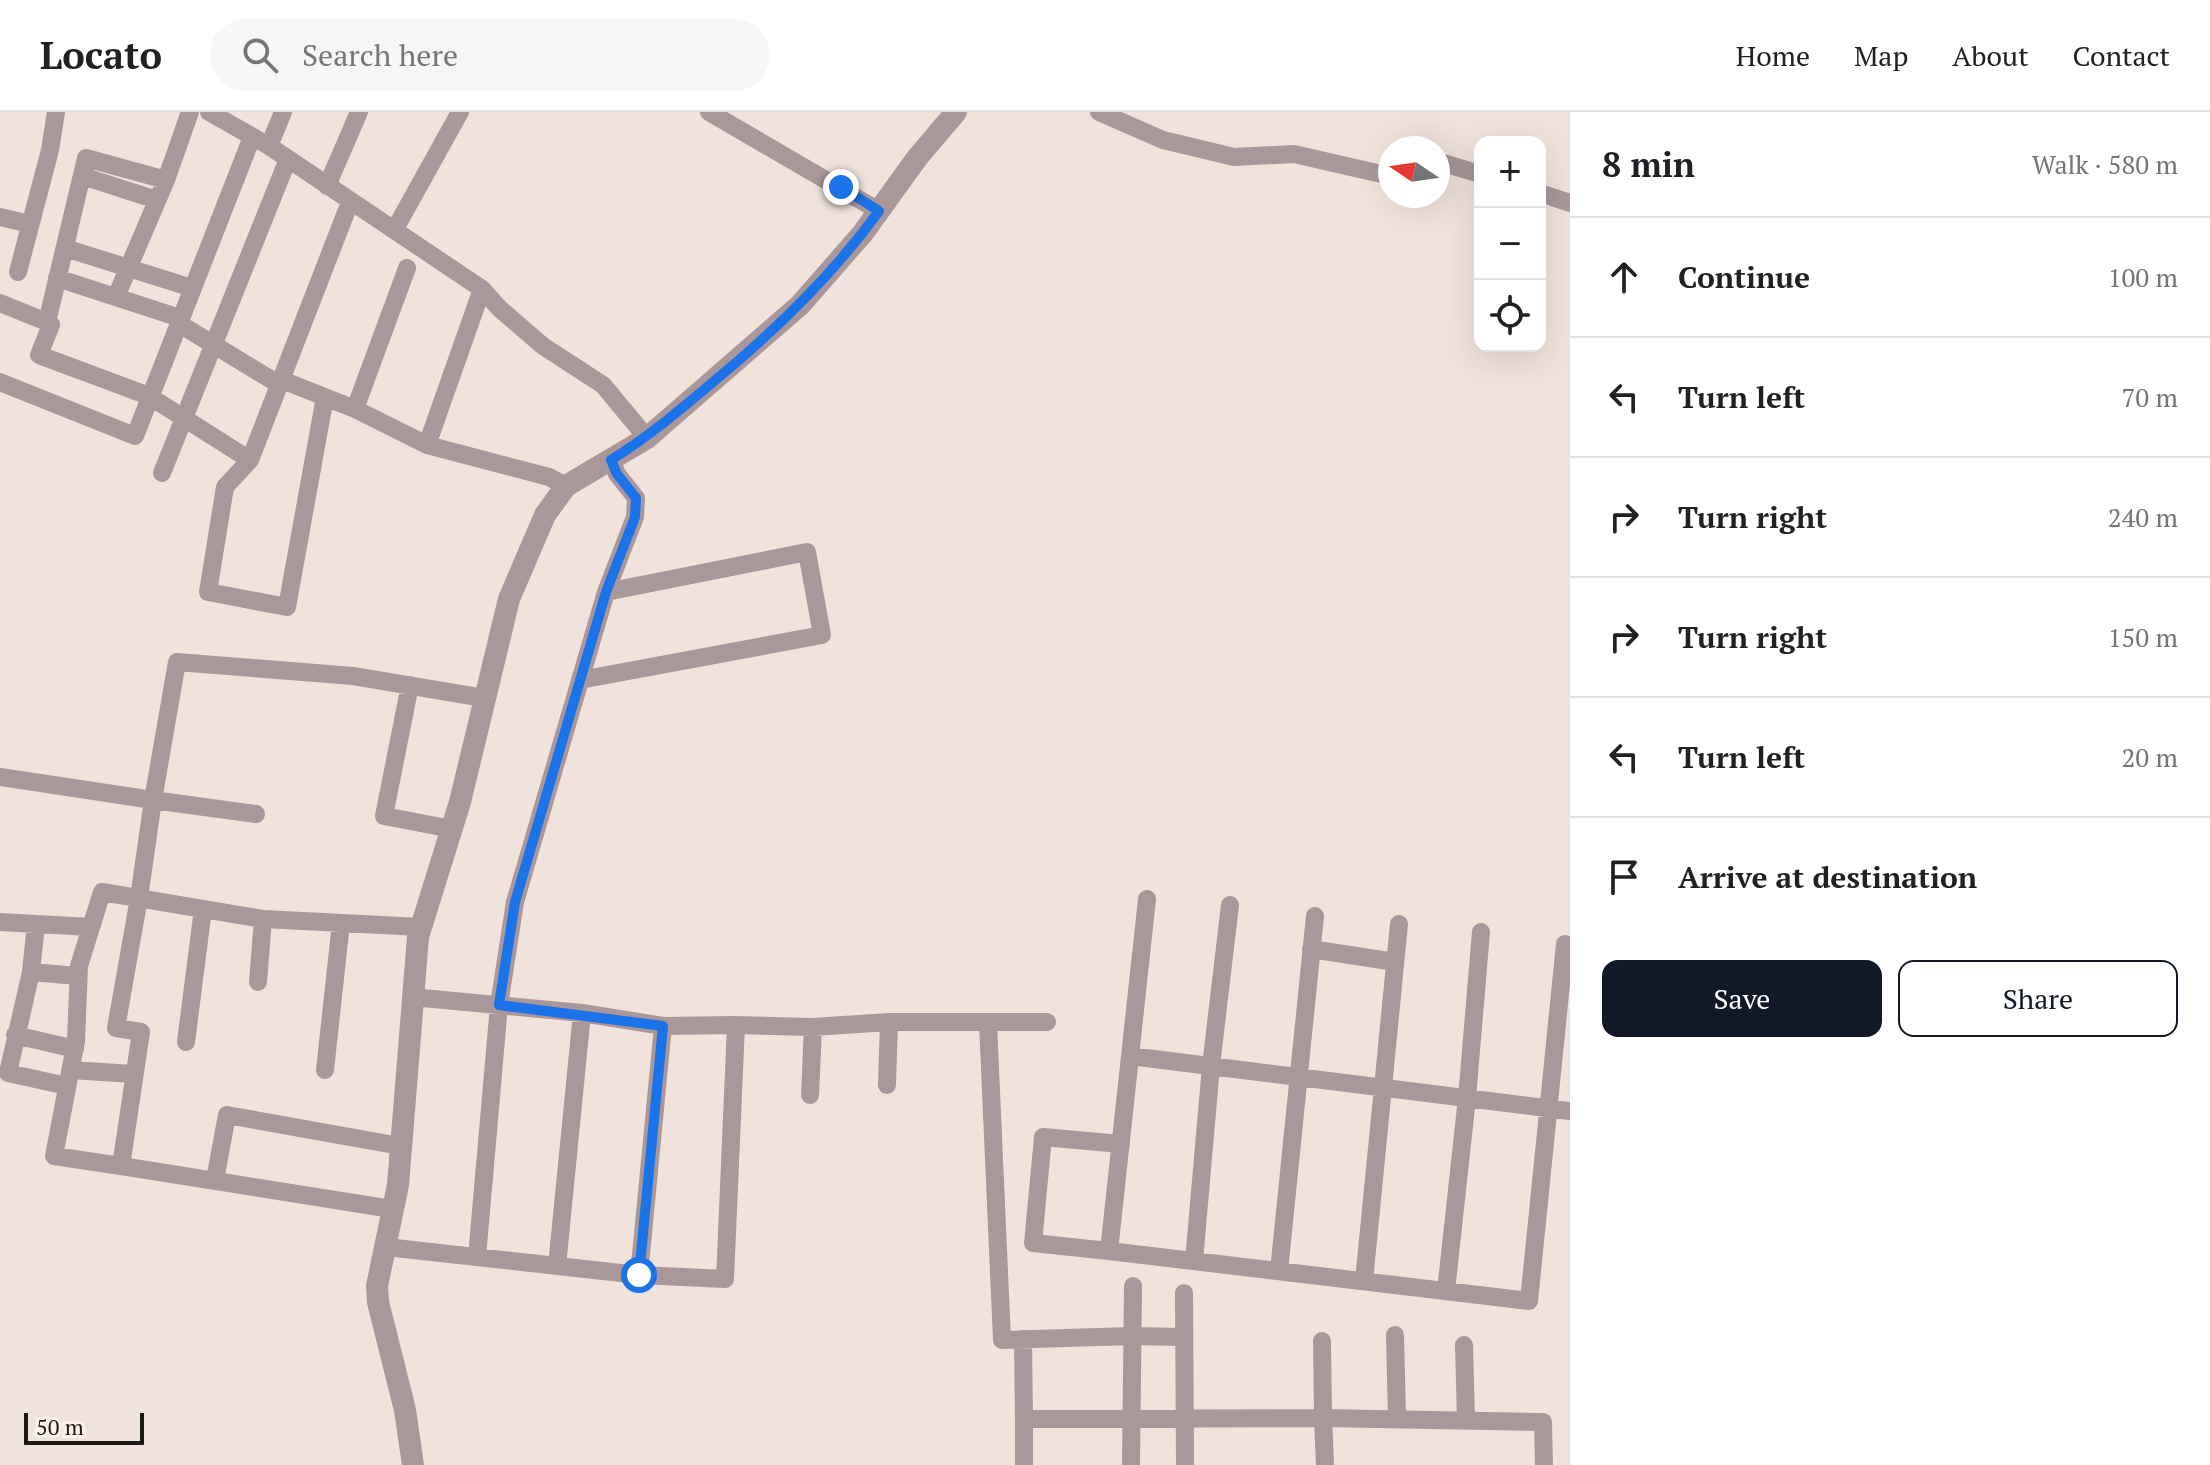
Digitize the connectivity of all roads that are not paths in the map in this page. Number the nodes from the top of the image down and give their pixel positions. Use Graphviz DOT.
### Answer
graph roads {
  1 [pos="56,112"];
  2 [pos="190,112"];
  3 [pos="209,112"];
  4 [pos="283,112"];
  5 [pos="359,112"];
  6 [pos="460,112"];
  7 [pos="709,112"];
  8 [pos="956,112"];
  9 [pos="1099,112"];
  10 [pos="252,137"];
  11 [pos="269,146"];
  12 [pos="288,159"];
  13 [pos="1450,165"];
  14 [pos="1474,172"];
  15 [pos="1378,173"];
  16 [pos="82,176"];
  17 [pos="166,180"];
  18 [pos="327,186"];
  19 [pos="1546,195"];
  20 [pos="157,200"];
  21 [pos="350,202"];
  22 [pos="1570,203"];
  23 [pos="879,211"];
  24 [pos="0,217"];
  25 [pos="30,224"];
  26 [pos="395,229"];
  27 [pos="65,248"];
  28 [pos="129,268"];
  29 [pos="407,268"];
  30 [pos="18,272"];
  31 [pos="57,278"];
  32 [pos="192,288"];
  33 [pos="482,289"];
  34 [pos="116,297"];
  35 [pos="0,303"];
  36 [pos="179,320"];
  37 [pos="47,322"];
  38 [pos="213,344"];
  39 [pos="0,382"];
  40 [pos="281,382"];
  41 [pos="149,396"];
  42 [pos="325,397"];
  43 [pos="355,409"];
  44 [pos="185,417"];
  45 [pos="647,438"];
  46 [pos="427,445"];
  47 [pos="250,460"];
  48 [pos="611,460"];
  49 [pos="162,473"];
  50 [pos="566,486"];
  51 [pos="606,592"];
  52 [pos="580,680"];
  53 [pos="410,685"];
  54 [pos="484,698"];
  55 [pos="0,777"];
  56 [pos="153,800"];
  57 [pos="256,814"];
  58 [pos="452,829"];
  59 [pos="139,898"];
  60 [pos="1147,899"];
  61 [pos="1230,905"];
  62 [pos="203,909"];
  63 [pos="1315,916"];
  64 [pos="263,919"];
  65 [pos="0,922"];
  66 [pos="341,923"];
  67 [pos="36,924"];
  68 [pos="1399,924"];
  69 [pos="91,927"];
  70 [pos="421,927"];
  71 [pos="1481,932"];
  72 [pos="1565,944"];
  73 [pos="1311,949"];
  74 [pos="1395,962"];
  75 [pos="31,972"];
  76 [pos="78,976"];
  77 [pos="258,982"];
  78 [pos="412,997"];
  79 [pos="499,1005"];
  80 [pos="582,1013"];
  81 [pos="889,1022"];
  82 [pos="1047,1022"];
  83 [pos="988,1023"];
  84 [pos="736,1025"];
  85 [pos="663,1026"];
  86 [pos="813,1027"];
  87 [pos="15,1035"];
  88 [pos="186,1042"];
  89 [pos="75,1049"];
  90 [pos="1130,1056"];
  91 [pos="1211,1066"];
  92 [pos="325,1070"];
  93 [pos="4,1072"];
  94 [pos="133,1074"];
  95 [pos="1297,1077"];
  96 [pos="69,1078"];
  97 [pos="887,1085"];
  98 [pos="1384,1087"];
  99 [pos="810,1095"];
  100 [pos="1467,1098"];
  101 [pos="1548,1108"];
  102 [pos="1570,1111"];
  103 [pos="1121,1144"];
  104 [pos="400,1146"];
  105 [pos="121,1166"];
  106 [pos="215,1180"];
  107 [pos="392,1209"];
  108 [pos="386,1247"];
  109 [pos="1109,1251"];
  110 [pos="477,1257"];
  111 [pos="1194,1261"];
  112 [pos="557,1266"];
  113 [pos="1279,1271"];
  114 [pos="639,1275"];
  115 [pos="1364,1281"];
  116 [pos="1133,1286"];
  117 [pos="1446,1291"];
  118 [pos="1184,1293"];
  119 [pos="1395,1335"];
  120 [pos="1132,1336"];
  121 [pos="1182,1337"];
  122 [pos="1023,1339"];
  123 [pos="1322,1341"];
  124 [pos="1464,1345"];
  125 [pos="1184,1418"];
  126 [pos="1323,1418"];
  127 [pos="1024,1419"];
  128 [pos="1132,1419"];
  129 [pos="1397,1419"];
  130 [pos="1466,1420"];
  131 [pos="413,1465"];
  132 [pos="1024,1465"];
  133 [pos="1131,1465"];
  134 [pos="1185,1465"];
  135 [pos="1325,1465"];
  136 [pos="1544,1465"];
  1 -- 25 [label="street"];
  2 -- 17 [label="street"];
  3 -- 10 [label="street"];
  4 -- 11 [label="street"];
  5 -- 18 [label="street"];
  6 -- 26 [label="street"];
  7 -- 23 [label="street"];
  8 -- 23 [label="street"];
  9 -- 15 [label="street"];
  10 -- 11 [label="street"];
  10 -- 32 [label="street"];
  11 -- 12 [label="street"];
  12 -- 18 [label="street"];
  12 -- 38 [label="street"];
  13 -- 14 [label="street"];
  16 -- 17 [label="street"];
  16 -- 20 [label="street"];
  16 -- 27 [label="street"];
  17 -- 20 [label="street"];
  18 -- 21 [label="street"];
  19 -- 22 [label="street"];
  20 -- 28 [label="street"];
  21 -- 26 [label="street"];
  21 -- 40 [label="street"];
  23 -- 45 [label="street"];
  24 -- 25 [label="street"];
  25 -- 30 [label="street"];
  26 -- 33 [label="street"];
  27 -- 28 [label="street"];
  27 -- 31 [label="street"];
  28 -- 32 [label="street"];
  28 -- 34 [label="street"];
  29 -- 43 [label="street"];
  31 -- 34 [label="street"];
  31 -- 37 [label="street"];
  32 -- 36 [label="street"];
  33 -- 45 [label="street"];
  33 -- 46 [label="street"];
  34 -- 36 [label="street"];
  35 -- 37 [label="street"];
  36 -- 38 [label="street"];
  36 -- 41 [label="street"];
  37 -- 41 [label="street"];
  38 -- 40 [label="street"];
  38 -- 44 [label="street"];
  39 -- 41 [label="street"];
  40 -- 42 [label="street"];
  40 -- 47 [label="street"];
  41 -- 44 [label="street"];
  42 -- 43 [label="street"];
  42 -- 47 [label="street"];
  43 -- 46 [label="street"];
  44 -- 47 [label="street"];
  44 -- 49 [label="street"];
  45 -- 48 [label="street"];
  46 -- 50 [label="street"];
  48 -- 50 [label="street"];
  48 -- 51 [label="street"];
  50 -- 54 [label="street"];
  51 -- 52 [label="street"];
  51 -- 52 [label="street"];
  52 -- 79 [label="street"];
  53 -- 54 [label="street"];
  53 -- 56 [label="street"];
  53 -- 58 [label="street"];
  54 -- 58 [label="street"];
  55 -- 56 [label="street"];
  56 -- 57 [label="street"];
  56 -- 59 [label="street"];
  58 -- 70 [label="street"];
  59 -- 62 [label="street"];
  59 -- 69 [label="street"];
  59 -- 94 [label="street"];
  60 -- 90 [label="street"];
  61 -- 91 [label="street"];
  62 -- 64 [label="street"];
  62 -- 88 [label="street"];
  63 -- 73 [label="street"];
  64 -- 66 [label="street"];
  64 -- 77 [label="street"];
  65 -- 67 [label="street"];
  66 -- 70 [label="street"];
  66 -- 92 [label="street"];
  67 -- 69 [label="street"];
  67 -- 75 [label="street"];
  68 -- 74 [label="street"];
  69 -- 76 [label="street"];
  70 -- 78 [label="street"];
  71 -- 100 [label="street"];
  72 -- 101 [label="street"];
  73 -- 74 [label="street"];
  73 -- 95 [label="street"];
  74 -- 98 [label="street"];
  75 -- 76 [label="street"];
  75 -- 87 [label="street"];
  76 -- 89 [label="street"];
  78 -- 79 [label="street"];
  78 -- 104 [label="street"];
  79 -- 80 [label="street"];
  79 -- 110 [label="street"];
  80 -- 85 [label="street"];
  80 -- 112 [label="street"];
  81 -- 83 [label="street"];
  81 -- 86 [label="street"];
  81 -- 97 [label="street"];
  82 -- 83 [label="street"];
  83 -- 122 [label="street"];
  84 -- 85 [label="street"];
  84 -- 86 [label="street"];
  84 -- 114 [label="street"];
  85 -- 114 [label="street"];
  86 -- 99 [label="street"];
  87 -- 89 [label="street"];
  87 -- 93 [label="street"];
  89 -- 96 [label="street"];
  90 -- 91 [label="street"];
  90 -- 103 [label="street"];
  91 -- 95 [label="street"];
  91 -- 111 [label="street"];
  93 -- 96 [label="street"];
  94 -- 96 [label="street"];
  94 -- 105 [label="street"];
  95 -- 98 [label="street"];
  95 -- 113 [label="street"];
  96 -- 105 [label="street"];
  98 -- 100 [label="street"];
  98 -- 115 [label="street"];
  100 -- 101 [label="street"];
  100 -- 117 [label="street"];
  101 -- 102 [label="street"];
  101 -- 117 [label="street"];
  103 -- 109 [label="street"];
  103 -- 109 [label="street"];
  104 -- 106 [label="street"];
  104 -- 107 [label="street"];
  105 -- 106 [label="street"];
  106 -- 107 [label="street"];
  107 -- 108 [label="street"];
  108 -- 110 [label="street"];
  108 -- 131 [label="street"];
  109 -- 111 [label="street"];
  110 -- 112 [label="street"];
  111 -- 113 [label="street"];
  112 -- 114 [label="street"];
  113 -- 115 [label="street"];
  115 -- 117 [label="street"];
  116 -- 120 [label="street"];
  118 -- 121 [label="street"];
  119 -- 129 [label="street"];
  120 -- 121 [label="street"];
  120 -- 122 [label="street"];
  120 -- 128 [label="street"];
  121 -- 125 [label="street"];
  122 -- 127 [label="street"];
  123 -- 126 [label="street"];
  124 -- 130 [label="street"];
  125 -- 126 [label="street"];
  125 -- 128 [label="street"];
  125 -- 134 [label="street"];
  126 -- 129 [label="street"];
  126 -- 135 [label="street"];
  127 -- 128 [label="street"];
  127 -- 132 [label="street"];
  128 -- 133 [label="street"];
  129 -- 130 [label="street"];
  130 -- 136 [label="street"];
}
